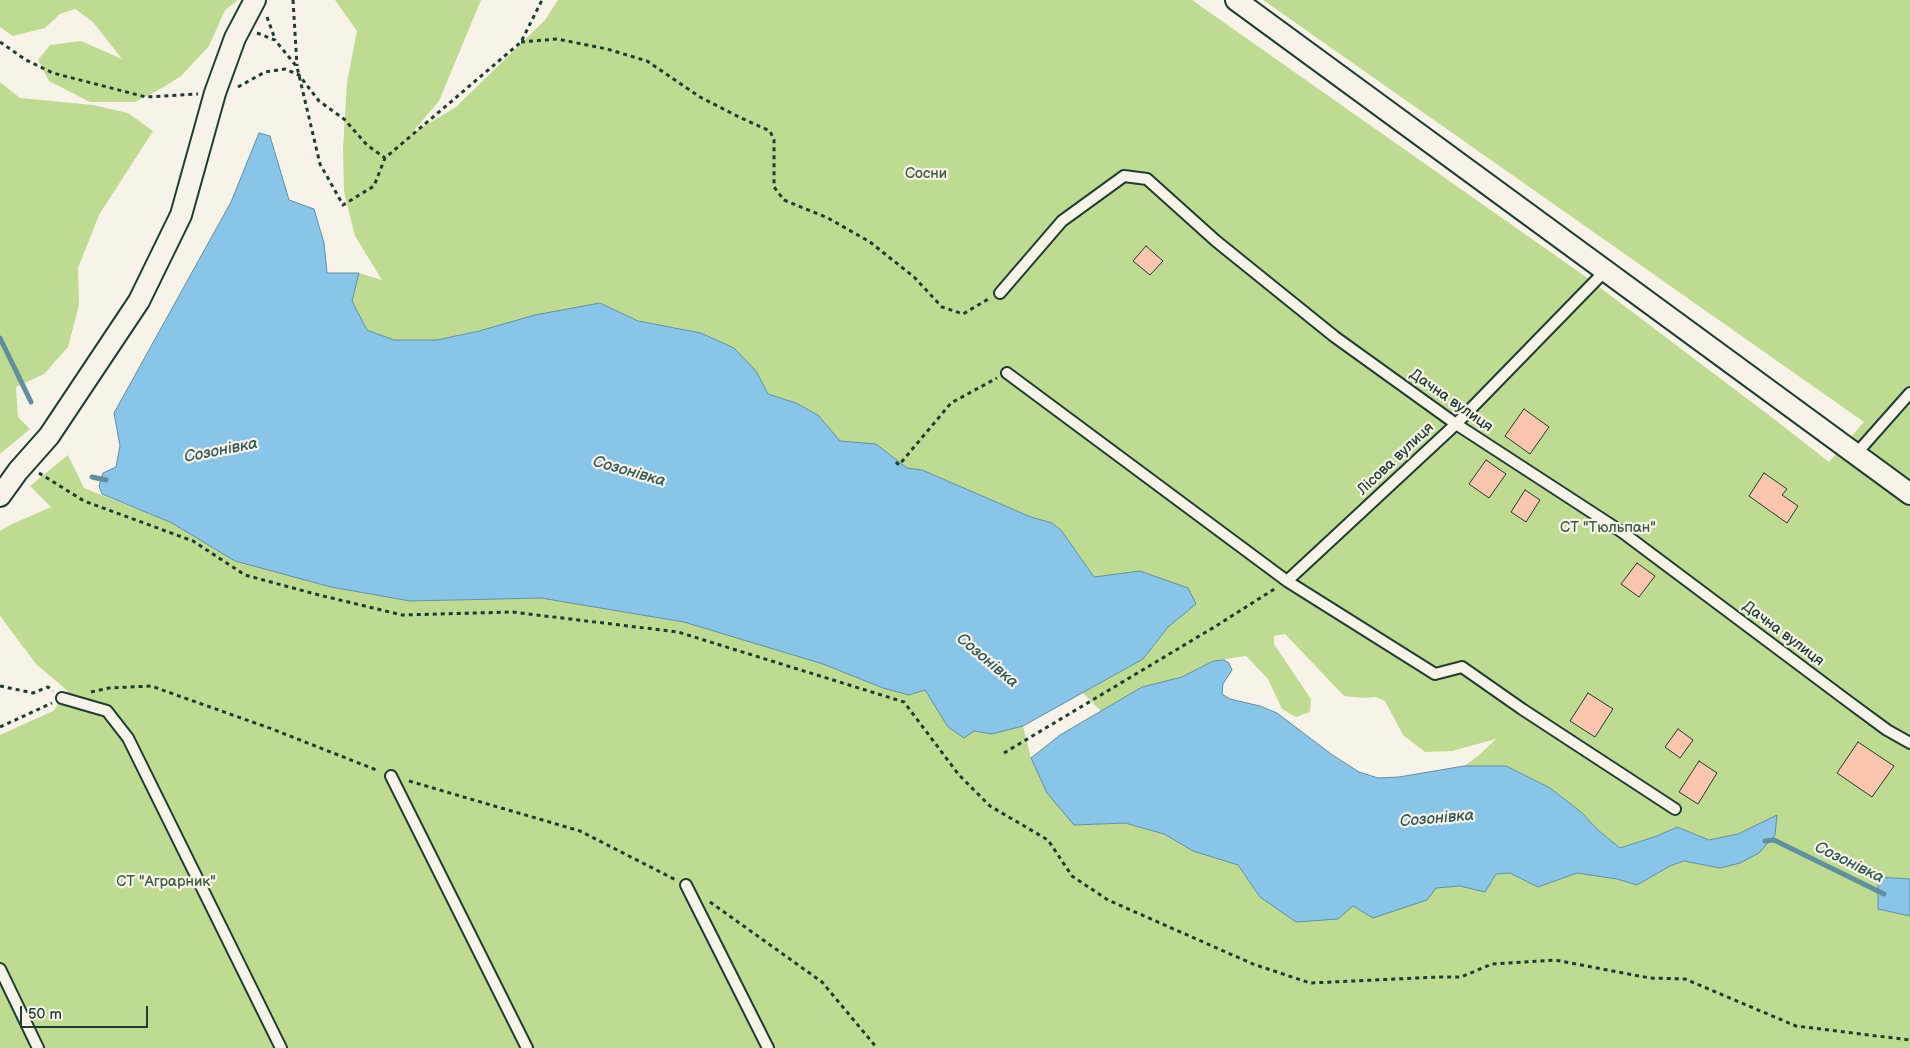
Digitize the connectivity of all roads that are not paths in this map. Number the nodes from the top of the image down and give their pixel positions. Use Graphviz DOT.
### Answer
graph roads {
  1 [pos="1236,0"];
  2 [pos="261,7"];
  3 [pos="1606,270"];
  4 [pos="1000,292"];
  5 [pos="1007,373"];
  6 [pos="1910,393"];
  7 [pos="1456,424"];
  8 [pos="1855,455"];
  9 [pos="1910,494"];
  10 [pos="0,496"];
  11 [pos="1287,580"];
  12 [pos="62,698"];
  13 [pos="1910,743"];
  14 [pos="391,776"];
  15 [pos="1674,809"];
  16 [pos="686,885"];
  17 [pos="0,969"];
  18 [pos="38,1048"];
  19 [pos="281,1048"];
  20 [pos="527,1048"];
  21 [pos="768,1048"];
  1 -- 3 [label="street"];
  2 -- 10 [label="street"];
  3 -- 7 [label="lane, Лісова вулиця"];
  3 -- 8 [label="street"];
  4 -- 7 [label="lane, Дачна вулиця"];
  5 -- 11 [label="lane"];
  6 -- 8 [label="lane"];
  7 -- 11 [label="lane, Лісова вулиця"];
  7 -- 13 [label="lane, Дачна вулиця"];
  8 -- 9 [label="street"];
  11 -- 15 [label="lane"];
  12 -- 19 [label="lane"];
  14 -- 20 [label="lane"];
  16 -- 21 [label="lane"];
  17 -- 18 [label="lane"];
}
